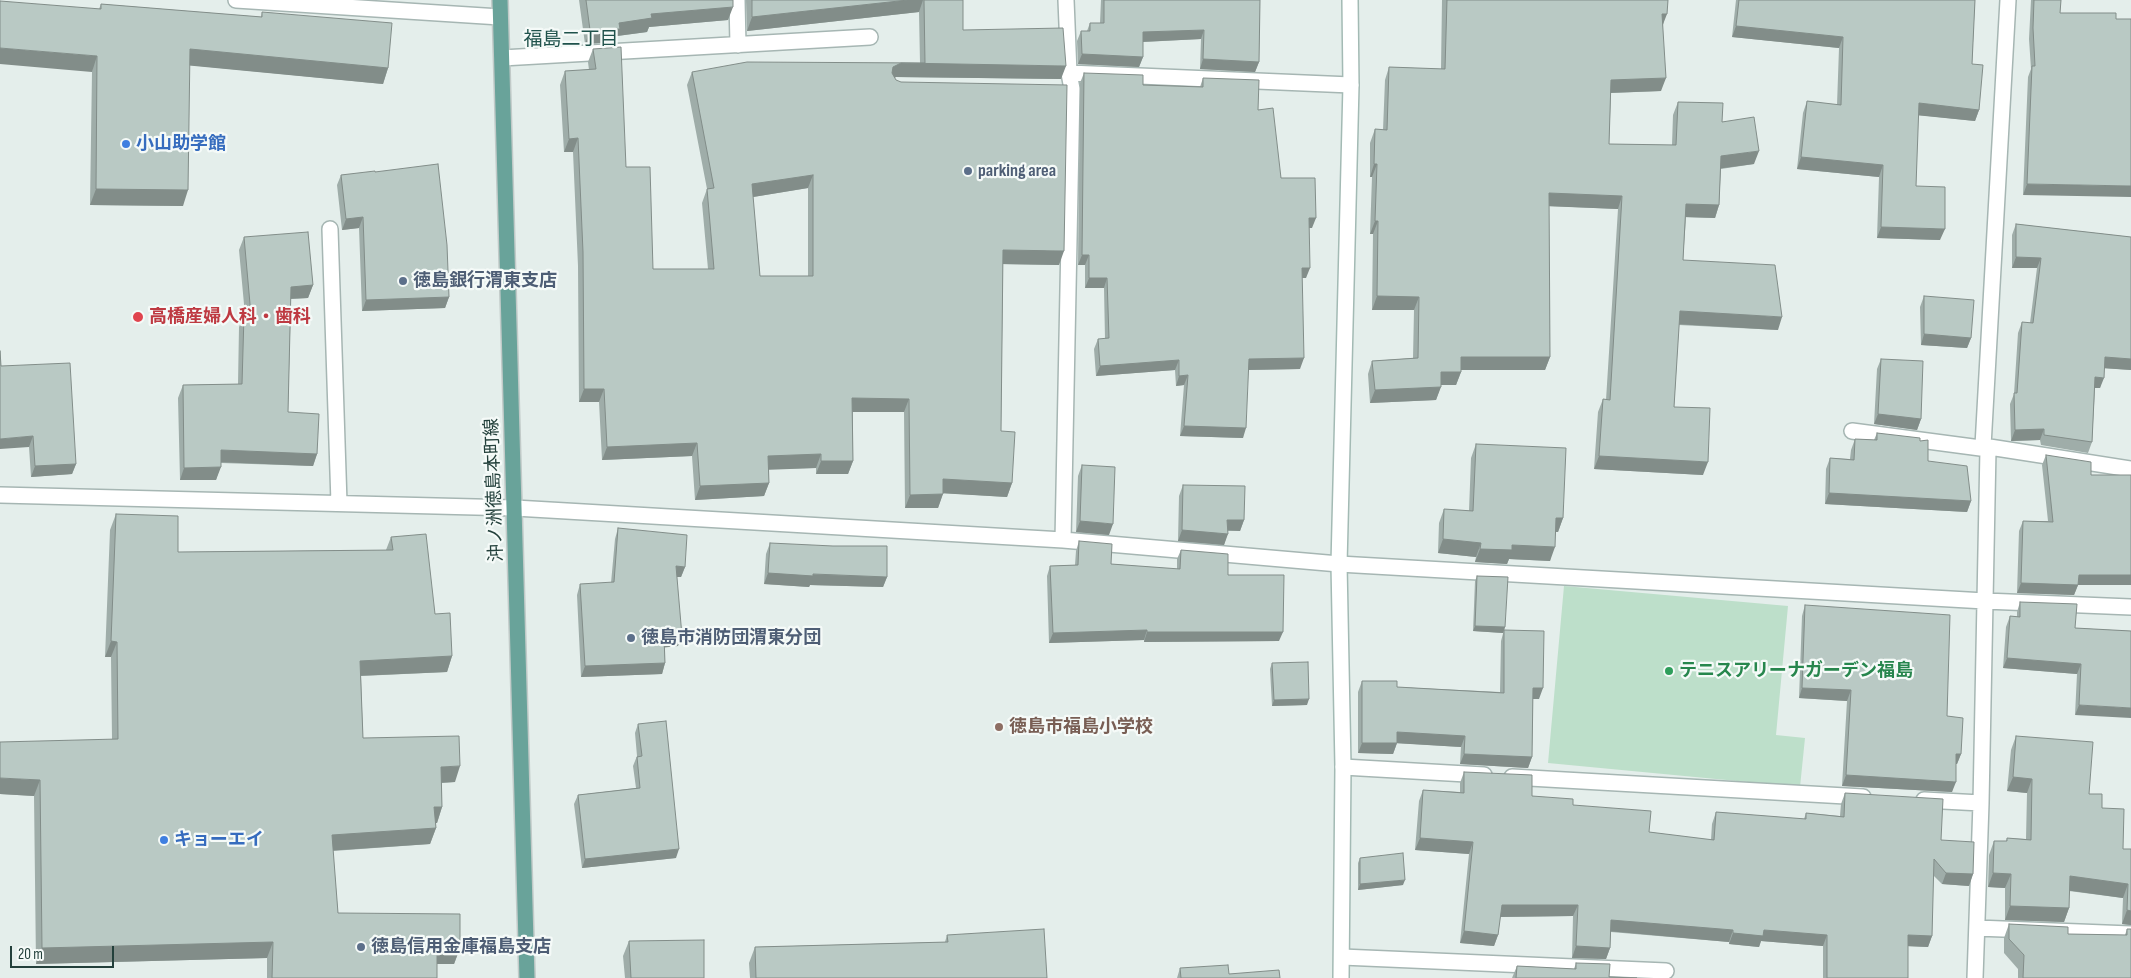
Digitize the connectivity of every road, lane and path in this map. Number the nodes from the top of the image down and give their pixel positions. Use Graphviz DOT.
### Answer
graph roads {
  1 [pos="236,0"];
  2 [pos="500,0"];
  3 [pos="738,0"];
  4 [pos="1066,0"];
  5 [pos="1350,0"];
  6 [pos="2008,0"];
  7 [pos="500,17"];
  8 [pos="870,37"];
  9 [pos="738,45"];
  10 [pos="502,58"];
  11 [pos="1069,73"];
  12 [pos="1351,85"];
  13 [pos="330,229"];
  14 [pos="1852,431"];
  15 [pos="1986,447"];
  16 [pos="2131,469"];
  17 [pos="0,495"];
  18 [pos="339,503"];
  19 [pos="514,508"];
  20 [pos="1064,540"];
  21 [pos="1340,564"];
  22 [pos="1986,601"];
  23 [pos="2131,607"];
  24 [pos="1343,767"];
  25 [pos="1881,798"];
  26 [pos="1911,799"];
  27 [pos="1981,803"];
  28 [pos="1977,928"];
  29 [pos="2131,934"];
  30 [pos="1342,957"];
  31 [pos="1666,971"];
  32 [pos="527,978"];
  33 [pos="1341,978"];
  34 [pos="1975,978"];
  1 -- 7 [label="street"];
  2 -- 7 [label="main road, 沖ノ洲徳島本町線"];
  3 -- 9 [label="street"];
  4 -- 11 [label="street"];
  5 -- 12 [label="street"];
  6 -- 15 [label="street"];
  7 -- 10 [label="main road, 沖ノ洲徳島本町線"];
  8 -- 9 [label="street"];
  9 -- 10 [label="street"];
  10 -- 19 [label="main road, 沖ノ洲徳島本町線"];
  11 -- 12 [label="street"];
  11 -- 20 [label="street"];
  12 -- 21 [label="street"];
  13 -- 18 [label="street"];
  14 -- 15 [label="street"];
  15 -- 16 [label="street"];
  15 -- 22 [label="street"];
  17 -- 18 [label="street"];
  18 -- 19 [label="street"];
  19 -- 20 [label="street"];
  19 -- 32 [label="main road, 沖ノ洲徳島本町線"];
  20 -- 21 [label="street"];
  21 -- 22 [label="street"];
  21 -- 24 [label="street"];
  22 -- 23 [label="street"];
  22 -- 27 [label="street"];
  24 -- 25 [label="street"];
  24 -- 30 [label="street"];
  26 -- 27 [label="street"];
  27 -- 28 [label="street"];
  28 -- 29 [label="street"];
  28 -- 34 [label="street"];
  30 -- 31 [label="street"];
  30 -- 33 [label="street"];
}
